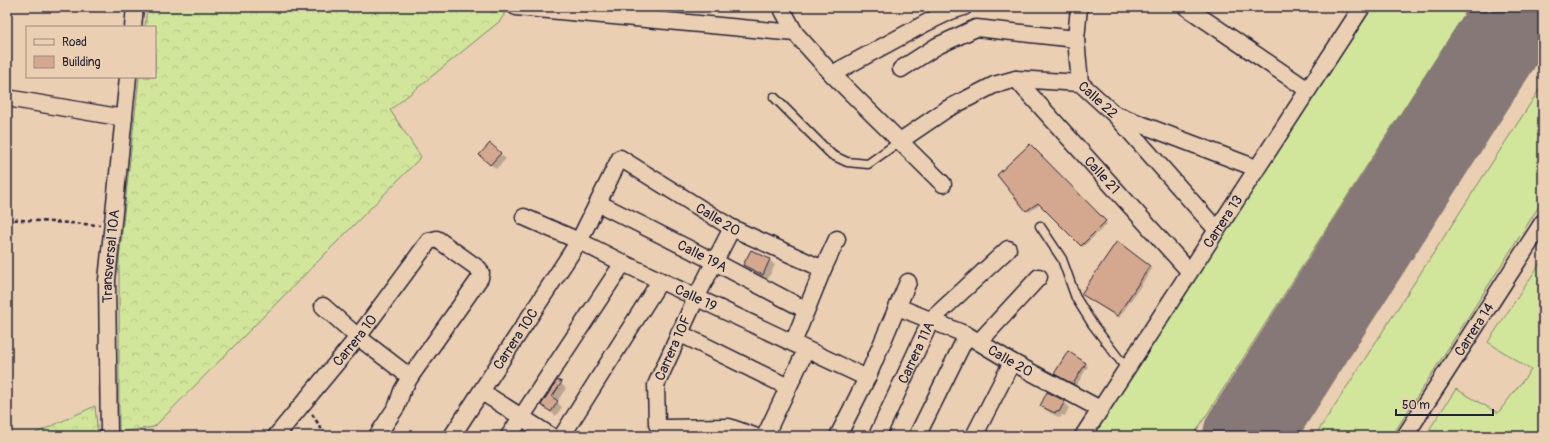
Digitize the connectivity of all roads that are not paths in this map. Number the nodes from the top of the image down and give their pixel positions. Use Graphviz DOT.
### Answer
graph roads {
  1 [pos="135,7"];
  2 [pos="516,7"];
  3 [pos="781,7"];
  4 [pos="964,7"];
  5 [pos="1079,7"];
  6 [pos="1186,7"];
  7 [pos="1362,7"];
  8 [pos="133,26"];
  9 [pos="795,33"];
  10 [pos="1076,39"];
  11 [pos="901,69"];
  12 [pos="832,74"];
  13 [pos="128,78"];
  14 [pos="1016,79"];
  15 [pos="1080,83"];
  16 [pos="1308,90"];
  17 [pos="774,97"];
  18 [pos="7,98"];
  19 [pos="1114,114"];
  20 [pos="124,118"];
  21 [pos="900,141"];
  22 [pos="620,158"];
  23 [pos="1256,168"];
  24 [pos="943,184"];
  25 [pos="598,203"];
  26 [pos="524,217"];
  27 [pos="1543,222"];
  28 [pos="1040,226"];
  29 [pos="732,228"];
  30 [pos="1216,230"];
  31 [pos="837,239"];
  32 [pos="579,241"];
  33 [pos="1008,249"];
  34 [pos="715,262"];
  35 [pos="623,263"];
  36 [pos="823,269"];
  37 [pos="1189,271"];
  38 [pos="1039,277"];
  39 [pos="660,281"];
  40 [pos="908,282"];
  41 [pos="696,298"];
  42 [pos="323,306"];
  43 [pos="898,307"];
  44 [pos="806,310"];
  45 [pos="931,320"];
  46 [pos="679,333"];
  47 [pos="358,337"];
  48 [pos="973,339"];
  49 [pos="800,346"];
  50 [pos="1012,362"];
  51 [pos="1126,368"];
  52 [pos="410,377"];
  53 [pos="867,378"];
  54 [pos="788,387"];
  55 [pos="482,392"];
  56 [pos="1100,410"];
  57 [pos="522,417"];
  58 [pos="109,436"];
  59 [pos="276,436"];
  60 [pos="377,436"];
  61 [pos="452,436"];
  62 [pos="509,436"];
  63 [pos="551,436"];
  64 [pos="562,436"];
  65 [pos="754,436"];
  66 [pos="838,436"];
  67 [pos="877,436"];
  68 [pos="917,436"];
  69 [pos="974,436"];
  70 [pos="1082,436"];
  71 [pos="1405,436"];
  1 -- 8 [label="street"];
  2 -- 9 [label="street"];
  3 -- 9 [label="street"];
  4 -- 12 [label="street"];
  5 -- 10 [label="street"];
  6 -- 16 [label="street"];
  7 -- 16 [label="street, Carrera 13"];
  9 -- 12 [label="street"];
  10 -- 11 [label="street"];
  10 -- 15 [label="street"];
  12 -- 21 [label="street"];
  13 -- 20 [label="street, Transversal 10A"];
  14 -- 15 [label="street, Calle 22"];
  14 -- 21 [label="street, Calle 22"];
  14 -- 37 [label="street, Calle 21"];
  15 -- 19 [label="street, Calle 22"];
  16 -- 23 [label="street, Carrera 13"];
  17 -- 21 [label="lane"];
  18 -- 20 [label="street"];
  19 -- 23 [label="street, Calle 22"];
  19 -- 30 [label="street"];
  20 -- 58 [label="street, Transversal 10A"];
  21 -- 24 [label="street"];
  22 -- 25 [label="street, Carrera 10C"];
  22 -- 29 [label="street, Calle 20"];
  23 -- 30 [label="street, Carrera 13"];
  25 -- 32 [label="street, Carrera 10C"];
  25 -- 34 [label="street, Calle 19A"];
  26 -- 32 [label="street, Calle 19"];
  27 -- 71 [label="street, Carrera 14"];
  28 -- 51 [label="lane"];
  29 -- 34 [label="street, Carrera 10F"];
  29 -- 36 [label="street, Calle 20"];
  30 -- 37 [label="street, Carrera 13"];
  31 -- 36 [label="street"];
  32 -- 35 [label="street, Calle 19"];
  32 -- 55 [label="street, Carrera 10C"];
  33 -- 45 [label="street, Carrera 11A"];
  34 -- 41 [label="street, Carrera 10F"];
  34 -- 44 [label="street, Calle 19A"];
  35 -- 39 [label="street, Calle 19"];
  35 -- 57 [label="street"];
  36 -- 44 [label="street"];
  37 -- 51 [label="street, Carrera 13"];
  38 -- 48 [label="street"];
  39 -- 41 [label="street, Calle 19"];
  39 -- 64 [label="street"];
  40 -- 43 [label="street"];
  41 -- 46 [label="street, Carrera 10F"];
  41 -- 49 [label="street, Calle 19"];
  42 -- 47 [label="street"];
  43 -- 45 [label="street, Calle 20"];
  43 -- 53 [label="street"];
  44 -- 49 [label="street"];
  45 -- 48 [label="street, Calle 20"];
  45 -- 67 [label="street, Carrera 11A"];
  46 -- 54 [label="street"];
  46 -- 65 [label="street, Carrera 10F"];
  47 -- 52 [label="street"];
  47 -- 52 [label="street, Carrera 10"];
  47 -- 59 [label="street, Carrera 10"];
  48 -- 50 [label="street, Calle 20"];
  48 -- 68 [label="street"];
  49 -- 53 [label="street, Calle 19"];
  49 -- 54 [label="street"];
  50 -- 56 [label="street, Calle 20"];
  50 -- 69 [label="street"];
  51 -- 56 [label="street, Carrera 13"];
  52 -- 60 [label="street"];
  53 -- 66 [label="street"];
  54 -- 65 [label="street"];
  55 -- 57 [label="street"];
  55 -- 61 [label="street, Carrera 10C"];
  56 -- 70 [label="street, Carrera 13"];
  57 -- 62 [label="street"];
  57 -- 63 [label="street"];
}
